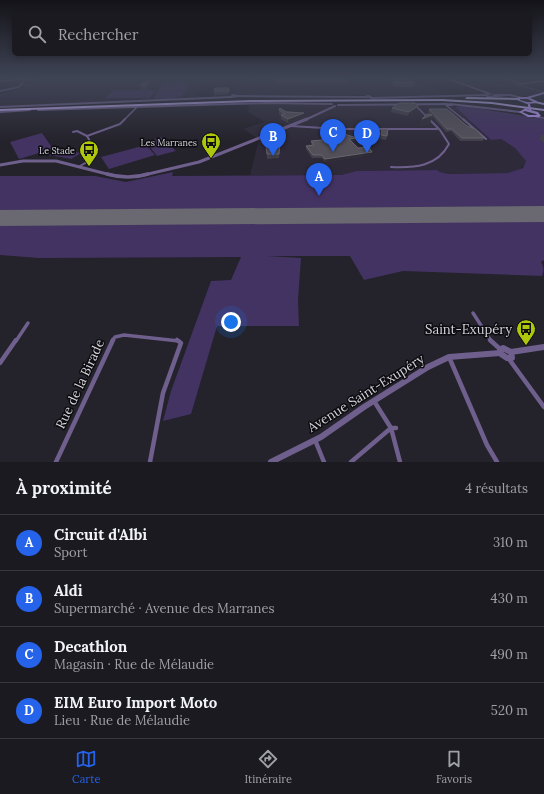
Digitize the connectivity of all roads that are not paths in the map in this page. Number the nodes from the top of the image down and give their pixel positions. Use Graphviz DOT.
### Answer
graph roads {
  1 [pos="182,100"];
  2 [pos="356,100"];
  3 [pos="378,100"];
  4 [pos="521,100"];
  5 [pos="531,100"];
  6 [pos="535,101"];
  7 [pos="411,102"];
  8 [pos="544,104"];
  9 [pos="333,105"];
  10 [pos="449,105"];
  11 [pos="137,106"];
  12 [pos="528,107"];
  13 [pos="0,109"];
  14 [pos="544,110"];
  15 [pos="521,112"];
  16 [pos="544,114"];
  17 [pos="538,116"];
  18 [pos="291,126"];
  19 [pos="437,129"];
  20 [pos="73,132"];
  21 [pos="87,136"];
  22 [pos="486,139"];
  23 [pos="0,165"];
  24 [pos="80,166"];
  25 [pos="391,167"];
  26 [pos="473,313"];
  27 [pos="28,323"];
  28 [pos="544,347"];
  29 [pos="500,351"];
  30 [pos="511,352"];
  31 [pos="449,358"];
  32 [pos="509,359"];
  33 [pos="0,363"];
  34 [pos="374,400"];
  35 [pos="544,407"];
  36 [pos="393,428"];
  37 [pos="315,440"];
  38 [pos="56,462"];
  39 [pos="150,462"];
  40 [pos="271,462"];
  41 [pos="324,462"];
  42 [pos="351,462"];
  43 [pos="400,462"];
  44 [pos="498,462"];
  1 -- 13 [label="street"];
  2 -- 3 [label="highway"];
  2 -- 13 [label="highway"];
  2 -- 14 [label="highway"];
  4 -- 12 [label="main road"];
  5 -- 6 [label="main road"];
  6 -- 8 [label="highway"];
  6 -- 12 [label="main road"];
  7 -- 9 [label="street"];
  7 -- 10 [label="street"];
  7 -- 13 [label="highway"];
  7 -- 14 [label="highway"];
  7 -- 15 [label="highway"];
  7 -- 19 [label="street"];
  9 -- 11 [label="street"];
  9 -- 18 [label="street"];
  10 -- 15 [label="street"];
  10 -- 22 [label="street"];
  11 -- 13 [label="street"];
  11 -- 21 [label="street"];
  12 -- 15 [label="main road"];
  12 -- 17 [label="main road"];
  15 -- 17 [label="main road"];
  16 -- 17 [label="highway"];
  18 -- 19 [label="street"];
  18 -- 24 [label="street"];
  19 -- 25 [label="street"];
  20 -- 21 [label="street"];
  21 -- 24 [label="street"];
  23 -- 24 [label="street"];
  26 -- 29 [label="street"];
  27 -- 33 [label="street"];
  28 -- 30 [label="street"];
  29 -- 30 [label="street"];
  29 -- 31 [label="street, Avenue Saint-Exupéry"];
  29 -- 32 [label="street"];
  30 -- 32 [label="street"];
  31 -- 34 [label="street, Avenue Saint-Exupéry"];
  31 -- 44 [label="street"];
  32 -- 35 [label="street"];
  34 -- 36 [label="street"];
  34 -- 37 [label="street, Avenue Saint-Exupéry"];
  36 -- 42 [label="street"];
  36 -- 43 [label="street"];
  37 -- 40 [label="street, Avenue Saint-Exupéry"];
  37 -- 41 [label="street"];
  38 -- 39 [label="street, Rue de la Birade"];
}
